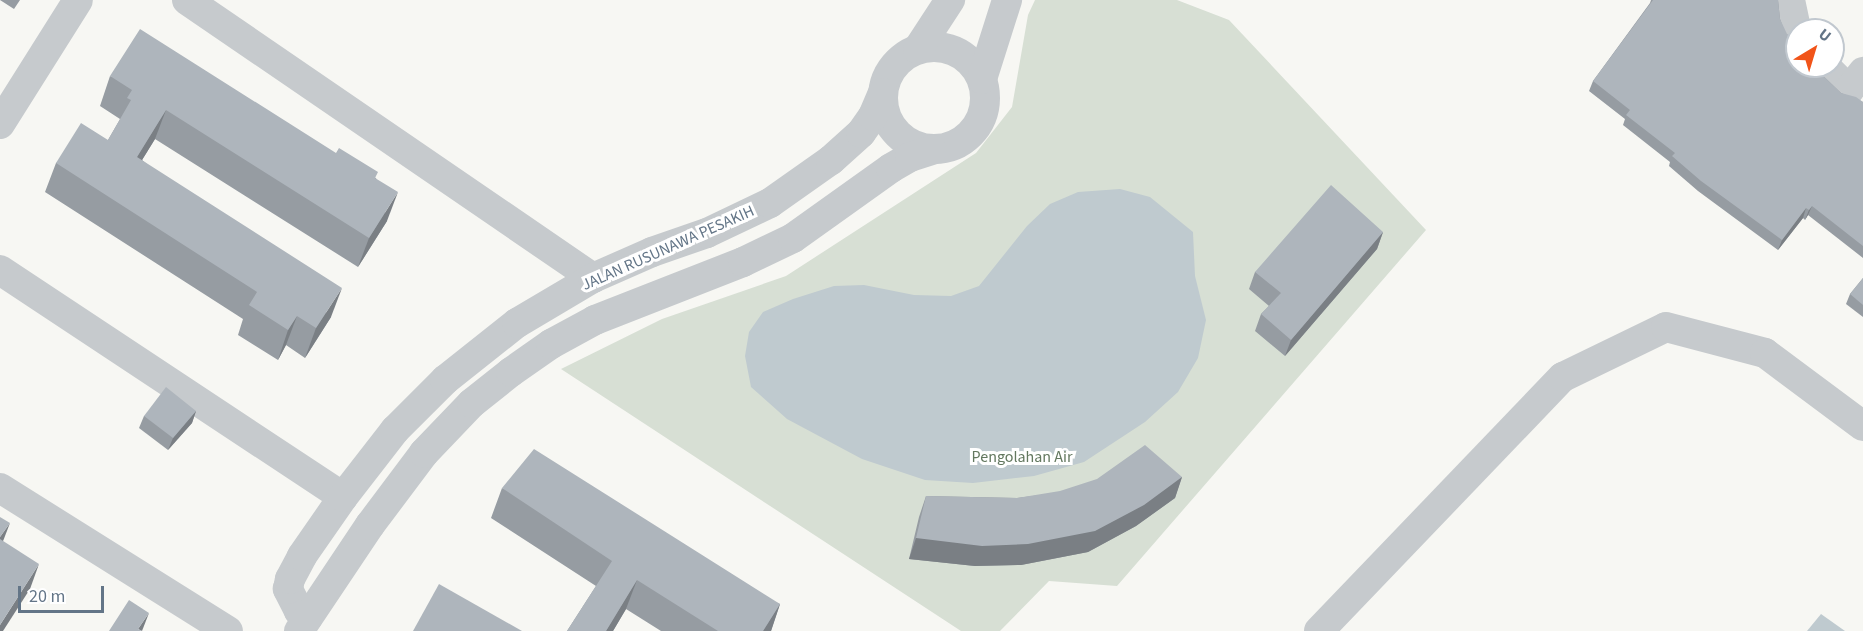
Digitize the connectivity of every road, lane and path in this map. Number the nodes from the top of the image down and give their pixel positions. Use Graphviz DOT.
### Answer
graph roads {
  1 [pos="78,0"];
  2 [pos="187,0"];
  3 [pos="950,0"];
  4 [pos="1007,0"];
  5 [pos="1790,0"];
  6 [pos="1794,18"];
  7 [pos="918,49"];
  8 [pos="1863,72"];
  9 [pos="1837,78"];
  10 [pos="982,79"];
  11 [pos="883,93"];
  12 [pos="0,124"];
  13 [pos="932,150"];
  14 [pos="0,270"];
  15 [pos="593,278"];
  16 [pos="1863,426"];
  17 [pos="0,488"];
  18 [pos="343,496"];
  19 [pos="304,624"];
  20 [pos="224,630"];
  21 [pos="1319,631"];
  1 -- 12 [label="street"];
  2 -- 15 [label="street"];
  3 -- 7 [label="street"];
  4 -- 10 [label="street"];
  5 -- 6 [label="street"];
  7 -- 10 [label="street"];
  7 -- 11 [label="street"];
  8 -- 9 [label="street"];
  10 -- 13 [label="street"];
  11 -- 13 [label="street"];
  11 -- 15 [label="street, JALAN RUSUNAWA PESAKIH"];
  13 -- 19 [label="street, JALAN RUSUNAWA PESAKIH"];
  14 -- 18 [label="street"];
  15 -- 18 [label="street, JALAN RUSUNAWA PESAKIH"];
  16 -- 21 [label="street"];
  17 -- 20 [label="street"];
  18 -- 19 [label="street, JALAN RUSUNAWA PESAKIH"];
}
